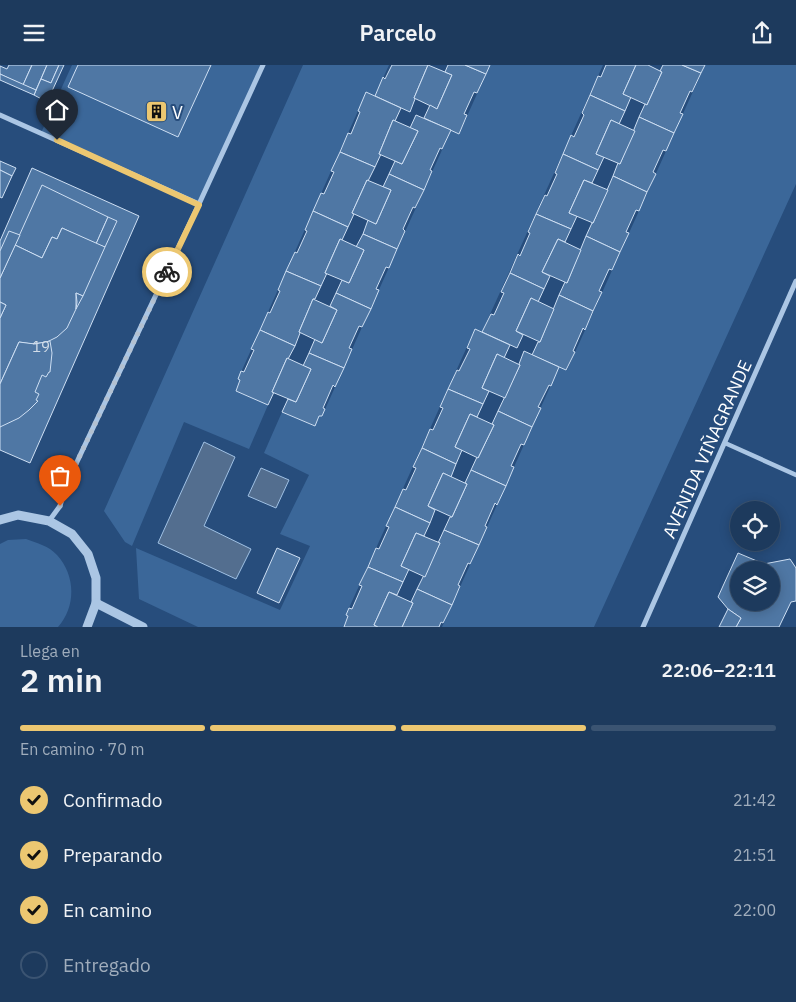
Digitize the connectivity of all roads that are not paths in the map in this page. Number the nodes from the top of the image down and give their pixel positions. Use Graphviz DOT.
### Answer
graph roads {
  1 [pos="263,65"];
  2 [pos="0,115"];
  3 [pos="199,205"];
  4 [pos="796,281"];
  5 [pos="725,443"];
  6 [pos="796,475"];
  7 [pos="0,520"];
  8 [pos="49,521"];
  9 [pos="96,603"];
  10 [pos="87,627"];
  11 [pos="143,627"];
  12 [pos="643,627"];
  1 -- 3 [label="street"];
  2 -- 3 [label="street"];
  3 -- 8 [label="street"];
  4 -- 5 [label="street, AVENIDA VIÑAGRANDE"];
  5 -- 6 [label="street"];
  5 -- 12 [label="street, AVENIDA VIÑAGRANDE"];
  7 -- 8 [label="street"];
  8 -- 9 [label="street"];
  9 -- 10 [label="street"];
  9 -- 11 [label="street"];
}
